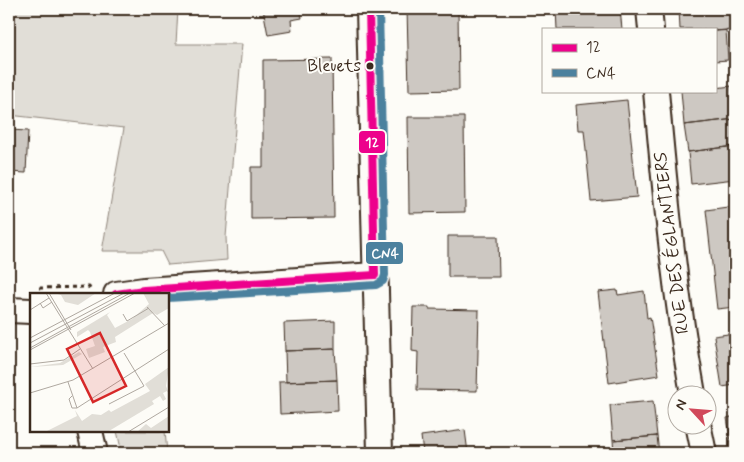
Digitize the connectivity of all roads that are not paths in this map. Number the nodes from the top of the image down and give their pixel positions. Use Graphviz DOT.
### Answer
graph roads {
  1 [pos="369,9"];
  2 [pos="649,9"];
  3 [pos="651,28"];
  4 [pos="656,92"];
  5 [pos="375,275"];
  6 [pos="123,293"];
  7 [pos="9,310"];
  8 [pos="30,311"];
  9 [pos="691,384"];
  10 [pos="90,432"];
  11 [pos="700,434"];
  12 [pos="94,453"];
  13 [pos="380,453"];
  14 [pos="704,453"];
  1 -- 5 [label="street"];
  2 -- 3 [label="street"];
  4 -- 9 [label="street, RUE DES ÉGLANTIERS"];
  5 -- 6 [label="street"];
  5 -- 13 [label="street"];
  7 -- 8 [label="street"];
  10 -- 12 [label="street"];
  11 -- 14 [label="street"];
}
